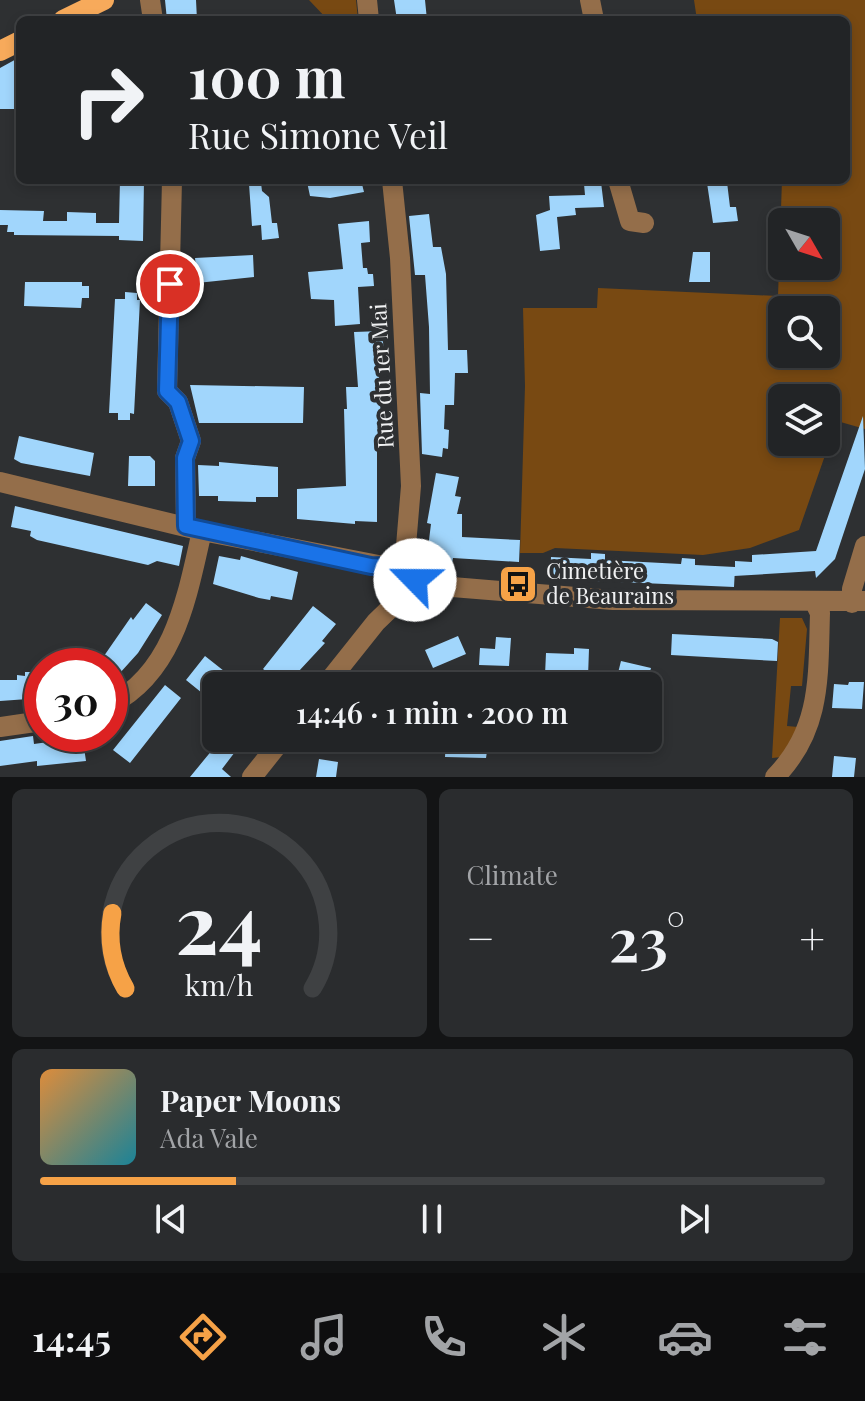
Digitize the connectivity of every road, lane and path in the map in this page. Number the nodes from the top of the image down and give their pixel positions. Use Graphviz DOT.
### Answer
graph roads {
  1 [pos="104,0"];
  2 [pos="71,16"];
  3 [pos="172,184"];
  4 [pos="392,184"];
  5 [pos="619,184"];
  6 [pos="644,223"];
  7 [pos="0,482"];
  8 [pos="194,528"];
  9 [pos="865,546"];
  10 [pos="398,581"];
  11 [pos="858,596"];
  12 [pos="818,600"];
  13 [pos="336,672"];
  14 [pos="128,694"];
  15 [pos="24,724"];
  16 [pos="0,727"];
  17 [pos="272,752"];
  18 [pos="252,777"];
  19 [pos="775,777"];
  1 -- 2 [label="main road"];
  3 -- 8 [label="street"];
  4 -- 10 [label="street, Rue du 1er Mai"];
  5 -- 6 [label="street"];
  7 -- 8 [label="street"];
  8 -- 10 [label="street"];
  8 -- 14 [label="street"];
  9 -- 11 [label="street"];
  10 -- 12 [label="street"];
  10 -- 13 [label="street"];
  11 -- 12 [label="street"];
  12 -- 19 [label="street"];
  15 -- 16 [label="street"];
  17 -- 18 [label="street"];
}
